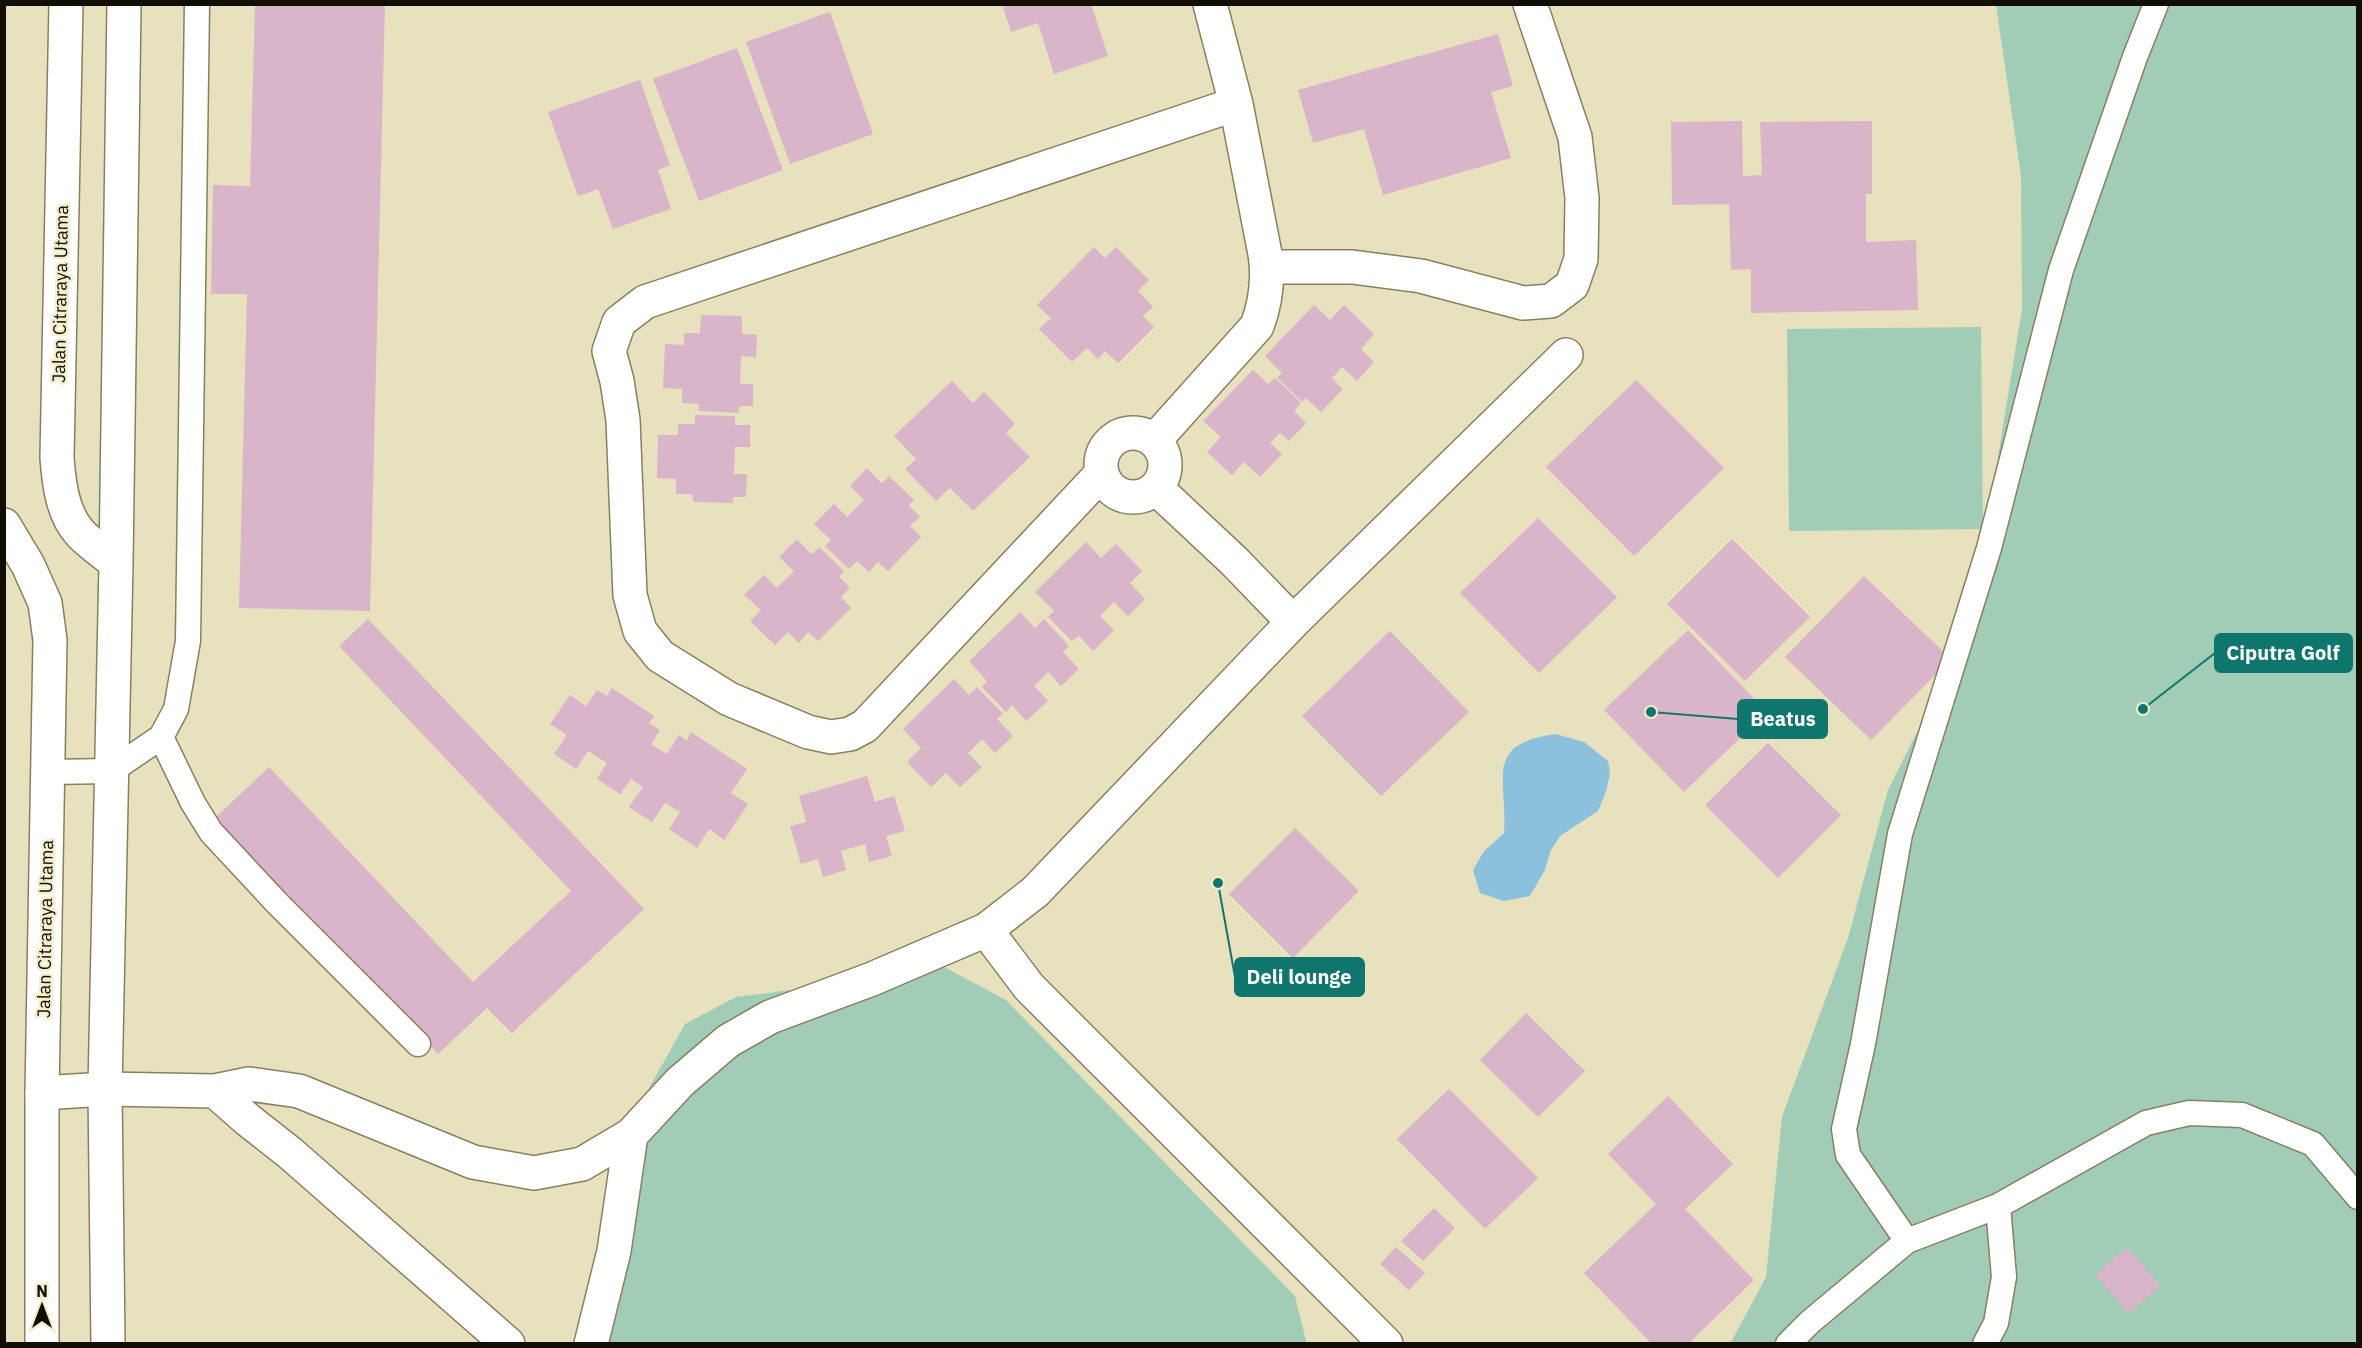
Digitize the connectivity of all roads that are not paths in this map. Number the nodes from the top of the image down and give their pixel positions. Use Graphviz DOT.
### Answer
graph roads {
  1 [pos="66,4"];
  2 [pos="124,4"];
  3 [pos="197,4"];
  4 [pos="1210,4"];
  5 [pos="1530,4"];
  6 [pos="2156,4"];
  7 [pos="1236,104"];
  8 [pos="1267,267"];
  9 [pos="1566,355"];
  10 [pos="1154,441"];
  11 [pos="1102,473"];
  12 [pos="1156,488"];
  13 [pos="4,525"];
  14 [pos="116,563"];
  15 [pos="1293,622"];
  16 [pos="161,737"];
  17 [pos="111,771"];
  18 [pos="48,772"];
  19 [pos="986,930"];
  20 [pos="418,1044"];
  21 [pos="105,1089"];
  22 [pos="215,1091"];
  23 [pos="42,1093"];
  24 [pos="631,1135"];
  25 [pos="2358,1197"];
  26 [pos="1998,1206"];
  27 [pos="1908,1241"];
  28 [pos="42,1344"];
  29 [pos="108,1344"];
  30 [pos="508,1344"];
  31 [pos="591,1344"];
  32 [pos="1386,1344"];
  33 [pos="1788,1344"];
  34 [pos="1985,1344"];
  1 -- 14 [label="street, Jalan Citraraya Utama"];
  2 -- 14 [label="street"];
  3 -- 16 [label="lane"];
  4 -- 7 [label="street"];
  5 -- 8 [label="street"];
  6 -- 27 [label="lane"];
  7 -- 8 [label="street"];
  7 -- 11 [label="street"];
  8 -- 10 [label="street"];
  9 -- 15 [label="street"];
  10 -- 11 [label="street"];
  10 -- 12 [label="street"];
  11 -- 12 [label="street"];
  12 -- 15 [label="street"];
  13 -- 18 [label="street, Jalan Citraraya Utama"];
  14 -- 17 [label="street"];
  15 -- 19 [label="street"];
  16 -- 17 [label="lane"];
  16 -- 20 [label="lane"];
  17 -- 18 [label="lane"];
  17 -- 21 [label="street"];
  18 -- 23 [label="street, Jalan Citraraya Utama"];
  19 -- 24 [label="street"];
  19 -- 32 [label="street"];
  21 -- 22 [label="street"];
  21 -- 23 [label="street"];
  21 -- 29 [label="street"];
  22 -- 24 [label="street"];
  22 -- 30 [label="street"];
  23 -- 28 [label="street, Jalan Citraraya Utama"];
  24 -- 31 [label="street"];
  25 -- 26 [label="lane"];
  26 -- 27 [label="lane"];
  26 -- 34 [label="lane"];
  27 -- 33 [label="lane"];
}
